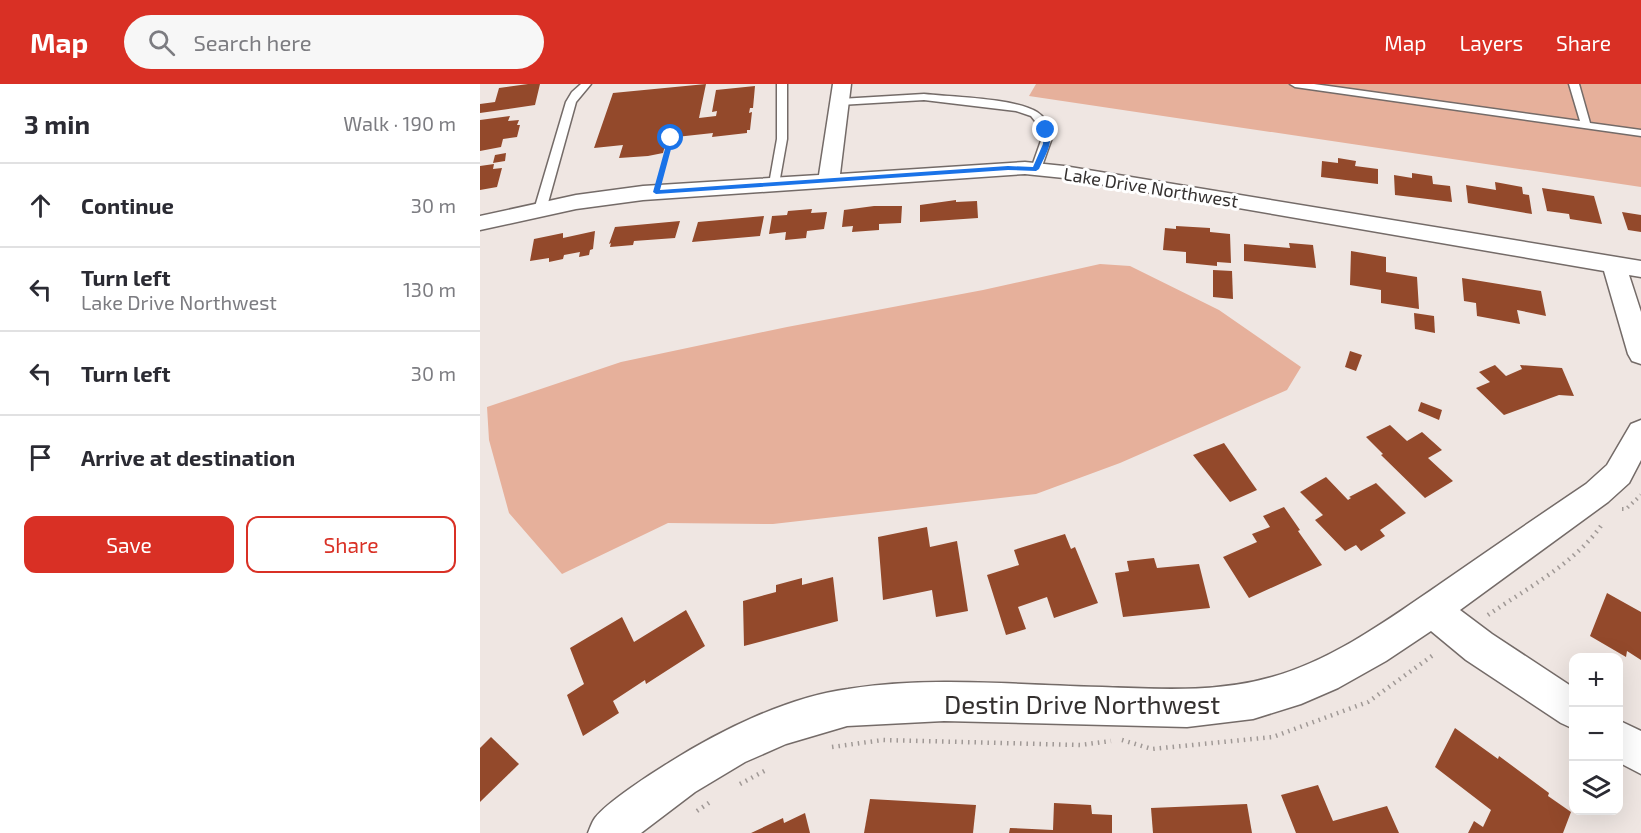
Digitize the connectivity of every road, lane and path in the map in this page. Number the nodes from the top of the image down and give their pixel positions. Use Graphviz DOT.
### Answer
graph roads {
  1 [pos="586,84"];
  2 [pos="782,84"];
  3 [pos="1295,84"];
  4 [pos="1574,84"];
  5 [pos="841,93"];
  6 [pos="1586,125"];
  7 [pos="1641,133"];
  8 [pos="671,138"];
  9 [pos="1036,169"];
  10 [pos="830,180"];
  11 [pos="774,184"];
  12 [pos="656,192"];
  13 [pos="540,210"];
  14 [pos="480,223"];
  15 [pos="1614,264"];
  16 [pos="1641,269"];
  17 [pos="1641,354"];
  18 [pos="1641,432"];
  19 [pos="1432,610"];
  20 [pos="1569,707"];
  21 [pos="1623,742"];
  22 [pos="1641,754"];
  23 [pos="609,833"];
  1 -- 13 [label="lane"];
  2 -- 11 [label="lane"];
  3 -- 6 [label="lane"];
  4 -- 6 [label="lane"];
  5 -- 9 [label="lane"];
  5 -- 10 [label="street"];
  6 -- 7 [label="lane"];
  8 -- 12 [label="path"];
  9 -- 10 [label="street, Lake Drive Northwest"];
  9 -- 15 [label="street, Lake Drive Northwest"];
  10 -- 11 [label="street, Lake Drive Northwest"];
  11 -- 12 [label="street, Lake Drive Northwest"];
  12 -- 13 [label="street, Lake Drive Northwest"];
  13 -- 14 [label="street, Lake Drive Northwest"];
  15 -- 16 [label="street, Lake Drive Northwest"];
  15 -- 17 [label="street"];
  18 -- 19 [label="street, Destin Drive Northwest"];
  19 -- 20 [label="street"];
  19 -- 23 [label="street, Destin Drive Northwest"];
  21 -- 22 [label="street"];
}
